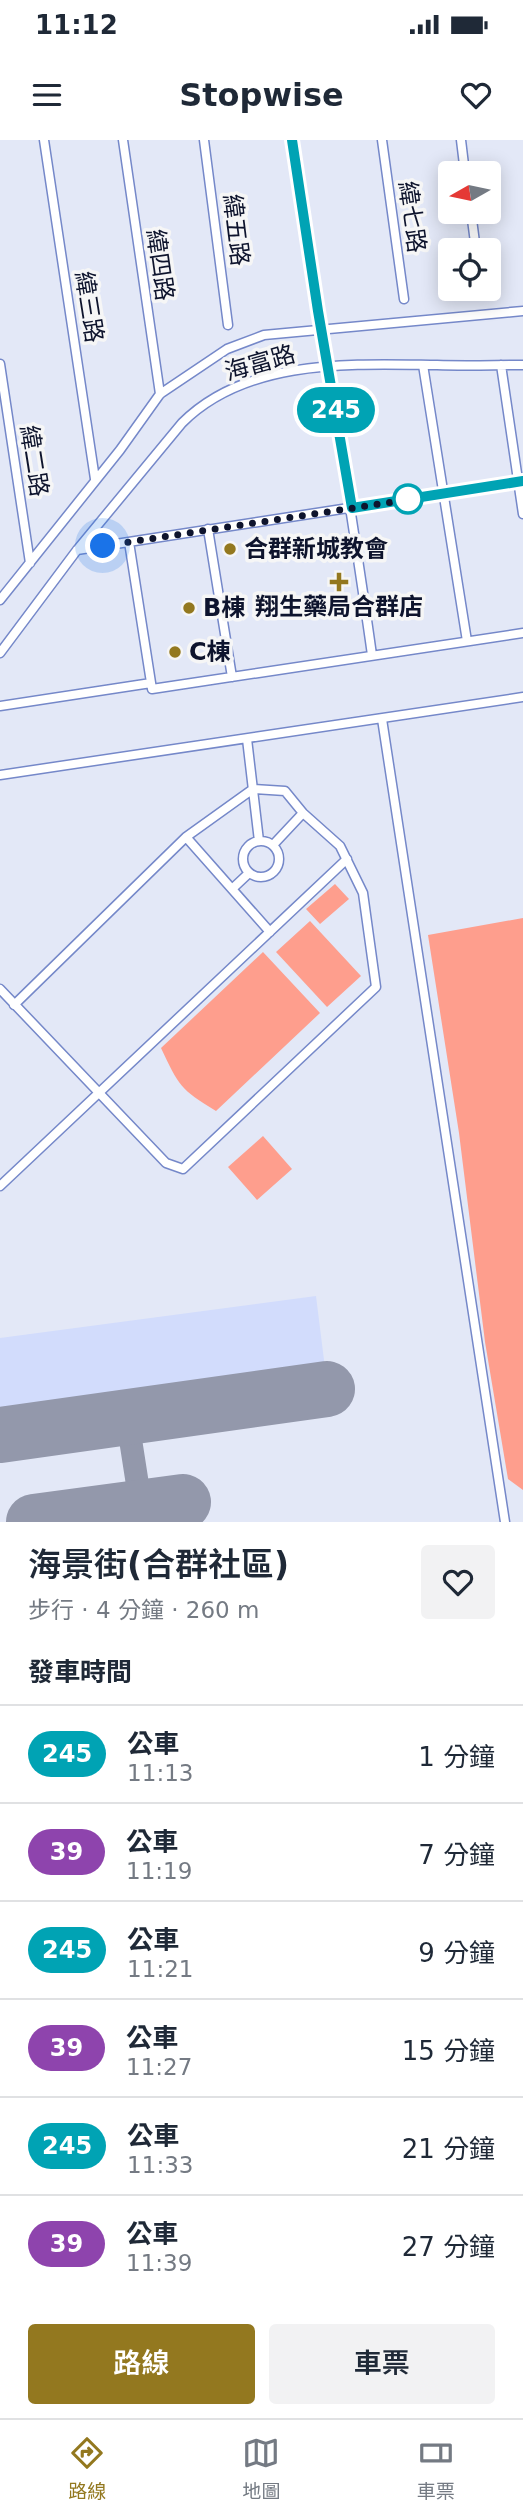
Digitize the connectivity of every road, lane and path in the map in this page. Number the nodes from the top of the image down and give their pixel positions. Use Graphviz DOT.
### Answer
graph roads {
  1 [pos="44,140"];
  2 [pos="123,140"];
  3 [pos="204,140"];
  4 [pos="292,140"];
  5 [pos="382,140"];
  6 [pos="461,140"];
  7 [pos="464,161"];
  8 [pos="404,299"];
  9 [pos="523,311"];
  10 [pos="228,325"];
  11 [pos="321,329"];
  12 [pos="0,364"];
  13 [pos="424,365"];
  14 [pos="501,365"];
  15 [pos="523,365"];
  16 [pos="328,366"];
  17 [pos="160,394"];
  18 [pos="95,480"];
  19 [pos="520,482"];
  20 [pos="443,494"];
  21 [pos="352,508"];
  22 [pos="523,514"];
  23 [pos="208,529"];
  24 [pos="129,542"];
  25 [pos="77,550"];
  26 [pos="30,563"];
  27 [pos="0,600"];
  28 [pos="523,633"];
  29 [pos="467,641"];
  30 [pos="0,653"];
  31 [pos="372,655"];
  32 [pos="232,677"];
  33 [pos="152,686"];
  34 [pos="523,698"];
  35 [pos="0,706"];
  36 [pos="382,719"];
  37 [pos="247,739"];
  38 [pos="0,775"];
  39 [pos="253,789"];
  40 [pos="303,813"];
  41 [pos="186,837"];
  42 [pos="259,841"];
  43 [pos="273,845"];
  44 [pos="346,859"];
  45 [pos="249,873"];
  46 [pos="232,889"];
  47 [pos="270,932"];
  48 [pos="0,989"];
  49 [pos="14,1005"];
  50 [pos="100,1092"];
  51 [pos="0,1186"];
  52 [pos="505,1522"];
  1 -- 18 [label="street, 緯三路"];
  2 -- 17 [label="street, 緯四路"];
  3 -- 10 [label="street, 緯五路"];
  4 -- 11 [label="street"];
  5 -- 8 [label="street, 緯七路"];
  6 -- 7 [label="street"];
  9 -- 11 [label="street"];
  11 -- 16 [label="street"];
  11 -- 17 [label="street"];
  12 -- 26 [label="street, 緯二路"];
  13 -- 14 [label="street, 海富路"];
  13 -- 16 [label="street, 海富路"];
  13 -- 20 [label="street"];
  14 -- 15 [label="street, 海富路"];
  14 -- 19 [label="street"];
  16 -- 21 [label="street"];
  16 -- 25 [label="street, 海富路"];
  17 -- 18 [label="street"];
  18 -- 26 [label="street"];
  19 -- 20 [label="street"];
  19 -- 22 [label="street"];
  20 -- 21 [label="street"];
  20 -- 29 [label="street"];
  21 -- 23 [label="street"];
  21 -- 31 [label="street"];
  23 -- 24 [label="street"];
  23 -- 32 [label="street"];
  24 -- 25 [label="street"];
  24 -- 33 [label="street"];
  25 -- 30 [label="street, 海富路"];
  26 -- 27 [label="street"];
  28 -- 29 [label="street"];
  29 -- 31 [label="street"];
  31 -- 32 [label="street"];
  32 -- 33 [label="street"];
  33 -- 35 [label="street"];
  34 -- 36 [label="street"];
  36 -- 37 [label="street"];
  36 -- 52 [label="street"];
  37 -- 38 [label="street"];
  37 -- 39 [label="street"];
  39 -- 40 [label="street"];
  39 -- 41 [label="street"];
  39 -- 42 [label="street"];
  40 -- 43 [label="street"];
  40 -- 44 [label="street"];
  41 -- 46 [label="street"];
  41 -- 49 [label="street"];
  42 -- 43 [label="street"];
  42 -- 45 [label="street"];
  43 -- 45 [label="street"];
  44 -- 47 [label="street"];
  44 -- 50 [label="street"];
  45 -- 46 [label="street"];
  46 -- 47 [label="street"];
  47 -- 50 [label="street"];
  48 -- 49 [label="street"];
  49 -- 50 [label="street"];
  50 -- 51 [label="street"];
}
